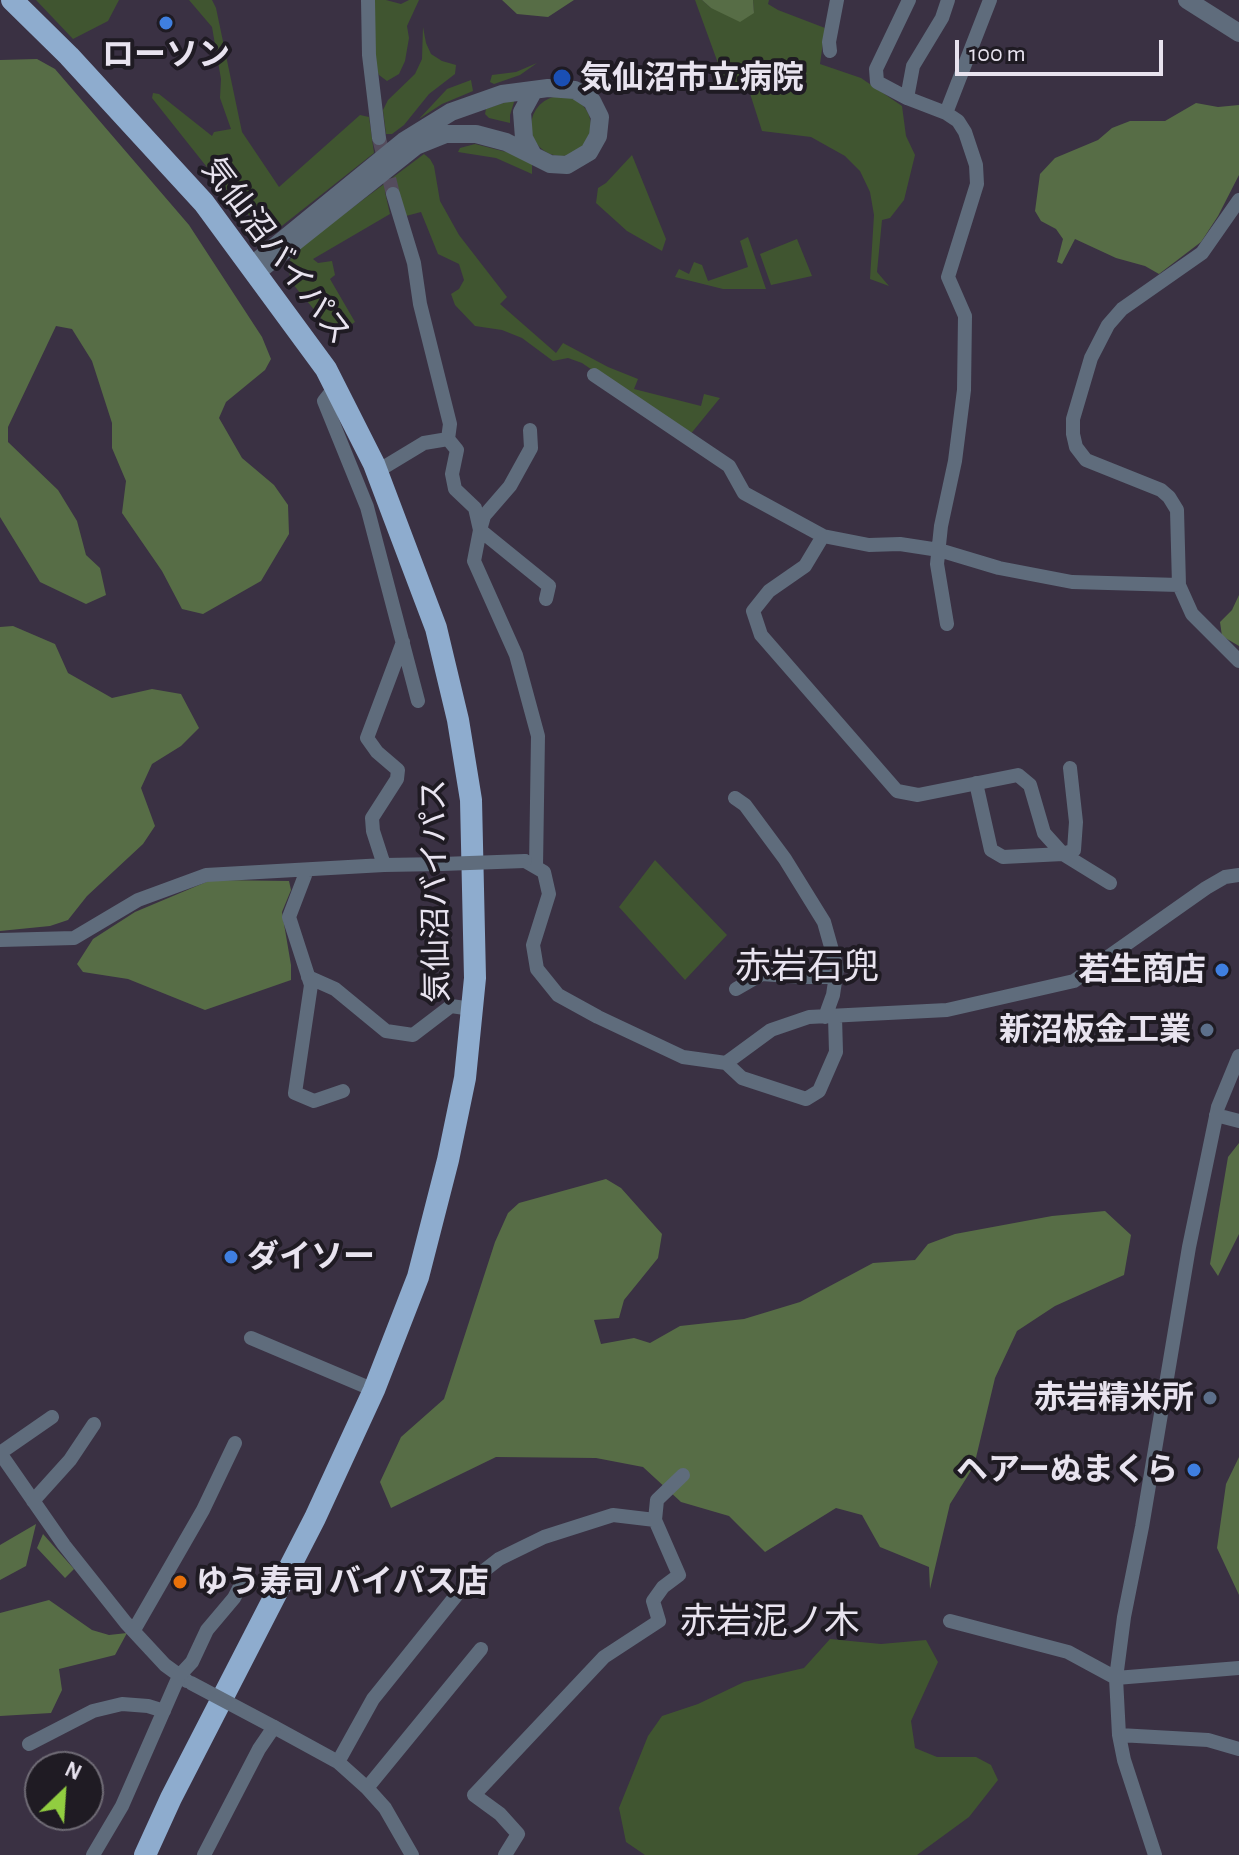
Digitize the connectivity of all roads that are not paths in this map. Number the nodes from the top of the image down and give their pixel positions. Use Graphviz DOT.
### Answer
graph roads {
  1 [pos="12,0"];
  2 [pos="368,0"];
  3 [pos="837,0"];
  4 [pos="909,0"];
  5 [pos="948,0"];
  6 [pos="990,0"];
  7 [pos="1187,0"];
  8 [pos="1212,8"];
  9 [pos="1239,33"];
  10 [pos="830,51"];
  11 [pos="534,90"];
  12 [pos="907,98"];
  13 [pos="946,113"];
  14 [pos="379,138"];
  15 [pos="533,155"];
  16 [pos="393,194"];
  17 [pos="1239,200"];
  18 [pos="253,270"];
  19 [pos="594,375"];
  20 [pos="335,387"];
  21 [pos="530,430"];
  22 [pos="448,439"];
  23 [pos="376,472"];
  24 [pos="480,530"];
  25 [pos="823,536"];
  26 [pos="939,550"];
  27 [pos="1179,585"];
  28 [pos="546,599"];
  29 [pos="947,624"];
  30 [pos="403,642"];
  31 [pos="1239,661"];
  32 [pos="418,701"];
  33 [pos="1070,768"];
  34 [pos="976,783"];
  35 [pos="735,798"];
  36 [pos="1063,854"];
  37 [pos="531,864"];
  38 [pos="384,865"];
  39 [pos="307,870"];
  40 [pos="1239,875"];
  41 [pos="1110,883"];
  42 [pos="0,940"];
  43 [pos="308,977"];
  44 [pos="836,977"];
  45 [pos="736,989"];
  46 [pos="472,1009"];
  47 [pos="830,1017"];
  48 [pos="1239,1056"];
  49 [pos="726,1063"];
  50 [pos="343,1091"];
  51 [pos="1216,1115"];
  52 [pos="1239,1121"];
  53 [pos="251,1338"];
  54 [pos="374,1390"];
  55 [pos="52,1417"];
  56 [pos="94,1424"];
  57 [pos="235,1443"];
  58 [pos="0,1453"];
  59 [pos="683,1475"];
  60 [pos="33,1501"];
  61 [pos="655,1520"];
  62 [pos="247,1573"];
  63 [pos="950,1621"];
  64 [pos="134,1630"];
  65 [pos="481,1649"];
  66 [pos="1239,1668"];
  67 [pos="1116,1678"];
  68 [pos="185,1680"];
  69 [pos="164,1711"];
  70 [pos="274,1727"];
  71 [pos="1119,1735"];
  72 [pos="29,1744"];
  73 [pos="1239,1749"];
  74 [pos="338,1762"];
  75 [pos="367,1788"];
  76 [pos="93,1855"];
  77 [pos="145,1855"];
  78 [pos="204,1855"];
  79 [pos="412,1855"];
  80 [pos="505,1855"];
  81 [pos="1155,1855"];
  1 -- 18 [label="highway, 気仙沼バイパス"];
  2 -- 14 [label="street"];
  3 -- 10 [label="street"];
  4 -- 12 [label="street"];
  5 -- 12 [label="street"];
  6 -- 13 [label="street"];
  7 -- 8 [label="street"];
  8 -- 9 [label="street"];
  11 -- 15 [label="street"];
  11 -- 15 [label="street"];
  11 -- 18 [label="street"];
  12 -- 13 [label="street"];
  13 -- 26 [label="street"];
  15 -- 18 [label="street"];
  16 -- 22 [label="street"];
  17 -- 27 [label="street"];
  18 -- 20 [label="highway, 気仙沼バイパス"];
  19 -- 25 [label="street"];
  20 -- 23 [label="highway, 気仙沼バイパス"];
  20 -- 30 [label="street"];
  21 -- 24 [label="street"];
  22 -- 23 [label="street"];
  22 -- 24 [label="street"];
  23 -- 46 [label="highway, 気仙沼バイパス"];
  24 -- 28 [label="street"];
  24 -- 37 [label="street"];
  25 -- 26 [label="street"];
  25 -- 34 [label="street"];
  26 -- 27 [label="street"];
  26 -- 29 [label="street"];
  27 -- 31 [label="street"];
  30 -- 32 [label="street"];
  30 -- 38 [label="street"];
  33 -- 36 [label="street"];
  34 -- 36 [label="street"];
  34 -- 36 [label="street"];
  35 -- 44 [label="street"];
  36 -- 41 [label="street"];
  37 -- 38 [label="street, bridge"];
  37 -- 49 [label="street"];
  38 -- 39 [label="street"];
  39 -- 42 [label="street"];
  39 -- 43 [label="street"];
  40 -- 47 [label="street"];
  43 -- 46 [label="street"];
  43 -- 50 [label="street"];
  44 -- 45 [label="street"];
  44 -- 47 [label="street"];
  46 -- 54 [label="highway, 気仙沼バイパス"];
  47 -- 49 [label="street"];
  47 -- 49 [label="street"];
  48 -- 51 [label="street"];
  51 -- 52 [label="street"];
  51 -- 67 [label="street"];
  53 -- 54 [label="street"];
  54 -- 77 [label="highway, 気仙沼バイパス"];
  55 -- 58 [label="street"];
  56 -- 60 [label="street"];
  57 -- 64 [label="street"];
  58 -- 60 [label="street"];
  59 -- 61 [label="street"];
  60 -- 64 [label="street"];
  61 -- 74 [label="street"];
  61 -- 80 [label="street"];
  62 -- 68 [label="street"];
  63 -- 67 [label="street"];
  64 -- 68 [label="street"];
  65 -- 75 [label="street"];
  66 -- 67 [label="street"];
  67 -- 71 [label="street"];
  68 -- 69 [label="street"];
  68 -- 70 [label="street, bridge"];
  69 -- 72 [label="street"];
  69 -- 76 [label="street"];
  70 -- 74 [label="street"];
  70 -- 78 [label="street"];
  71 -- 73 [label="street"];
  71 -- 81 [label="street"];
  74 -- 75 [label="street"];
  75 -- 79 [label="street"];
}
